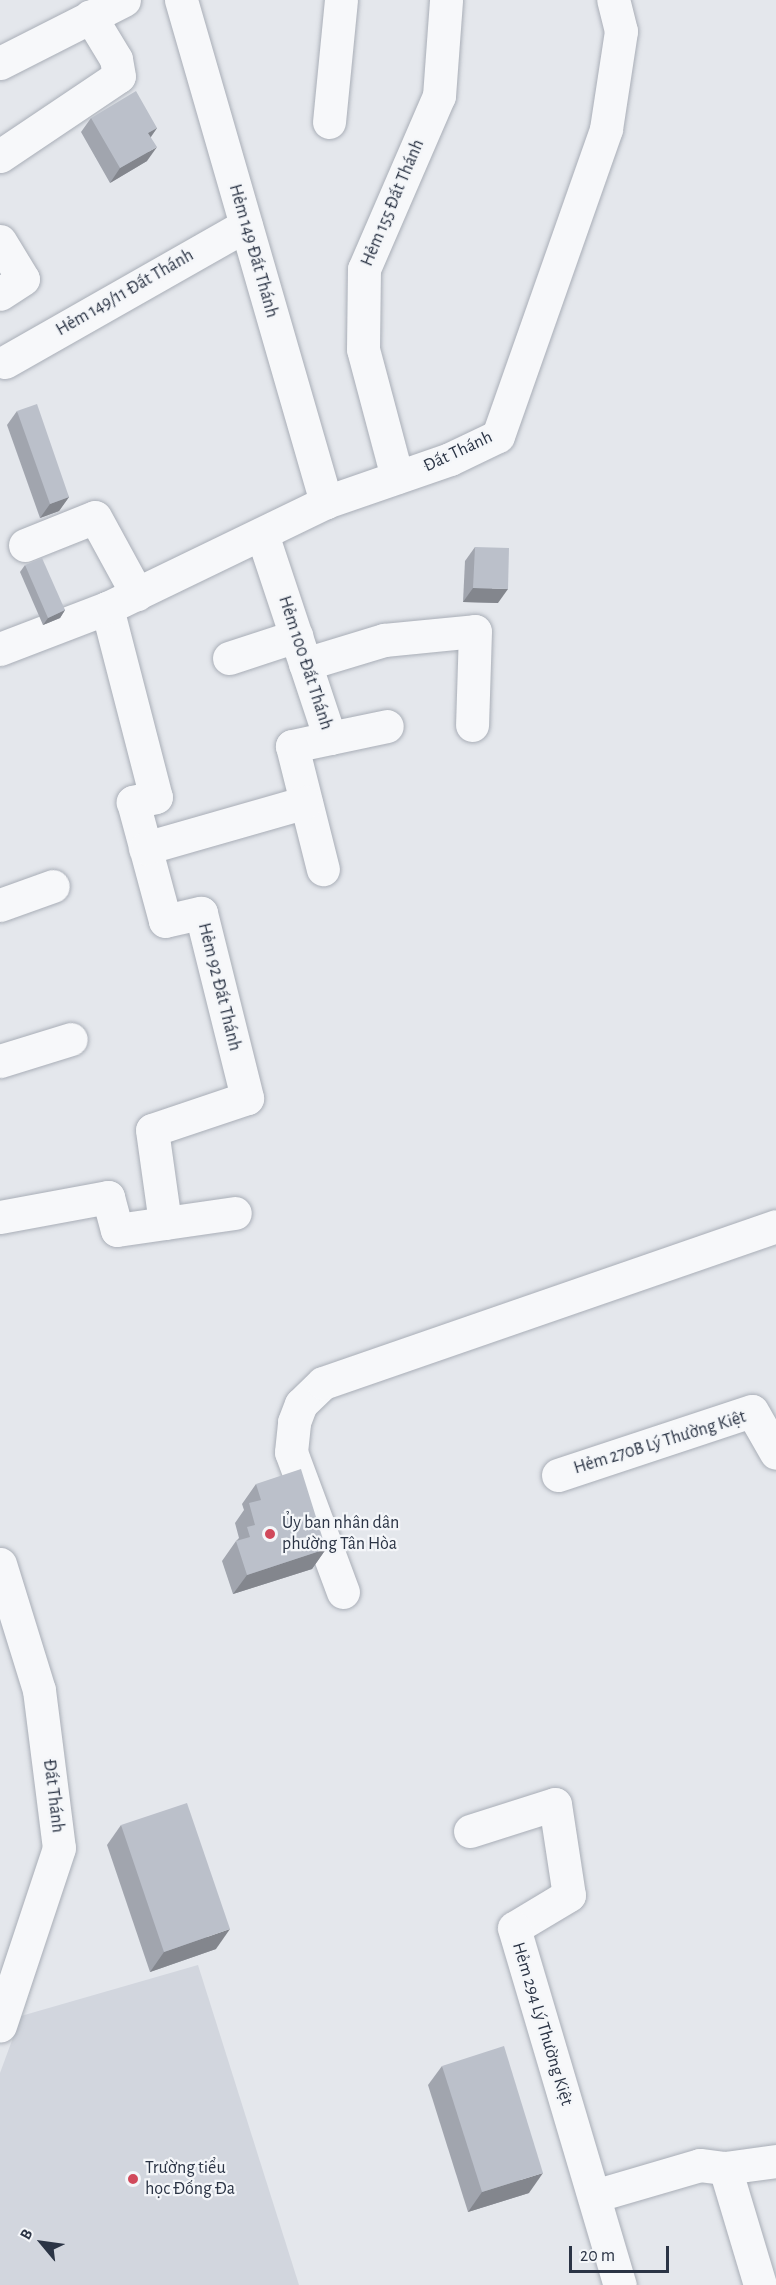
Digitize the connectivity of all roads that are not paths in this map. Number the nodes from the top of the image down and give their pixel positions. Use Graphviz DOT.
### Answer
graph roads {
  1 [pos="124,0"];
  2 [pos="180,0"];
  3 [pos="340,0"];
  4 [pos="447,0"];
  5 [pos="613,0"];
  6 [pos="90,16"];
  7 [pos="0,63"];
  8 [pos="329,122"];
  9 [pos="0,156"];
  10 [pos="246,225"];
  11 [pos="0,242"];
  12 [pos="0,294"];
  13 [pos="5,362"];
  14 [pos="397,477"];
  15 [pos="326,502"];
  16 [pos="262,534"];
  17 [pos="25,545"];
  18 [pos="137,594"];
  19 [pos="107,608"];
  20 [pos="0,649"];
  21 [pos="301,650"];
  22 [pos="229,658"];
  23 [pos="472,725"];
  24 [pos="387,726"];
  25 [pos="330,738"];
  26 [pos="306,802"];
  27 [pos="145,848"];
  28 [pos="323,869"];
  29 [pos="53,886"];
  30 [pos="0,905"];
  31 [pos="71,1039"];
  32 [pos="0,1061"];
  33 [pos="235,1213"];
  34 [pos="0,1217"];
  35 [pos="165,1223"];
  36 [pos="776,1226"];
  37 [pos="776,1453"];
  38 [pos="558,1475"];
  39 [pos="0,1564"];
  40 [pos="343,1592"];
  41 [pos="470,1831"];
  42 [pos="10,1960"];
  43 [pos="0,2025"];
  44 [pos="776,2161"];
  45 [pos="725,2168"];
  46 [pos="594,2196"];
  47 [pos="620,2285"];
  48 [pos="760,2285"];
  1 -- 6 [label="street"];
  2 -- 10 [label="street, Hẻm 149 Đất Thánh"];
  3 -- 8 [label="street"];
  4 -- 14 [label="street, Hẻm 155 Đất Thánh"];
  5 -- 14 [label="street, Đất Thánh"];
  6 -- 7 [label="street"];
  6 -- 9 [label="street"];
  10 -- 13 [label="street, Hẻm 149/11 Đất Thánh"];
  10 -- 15 [label="street, Hẻm 149 Đất Thánh"];
  11 -- 12 [label="street"];
  14 -- 15 [label="street, Đất Thánh"];
  15 -- 16 [label="street, Đất Thánh"];
  16 -- 18 [label="street, Đất Thánh"];
  16 -- 21 [label="street, Hẻm 100 Đất Thánh"];
  17 -- 18 [label="street"];
  18 -- 19 [label="street, Đất Thánh"];
  19 -- 20 [label="street, Đất Thánh"];
  19 -- 27 [label="street, Hẻm 92 Đất Thánh"];
  21 -- 22 [label="street"];
  21 -- 23 [label="street"];
  21 -- 25 [label="street, Hẻm 100 Đất Thánh"];
  24 -- 25 [label="street"];
  25 -- 26 [label="street, Hẻm 100 Đất Thánh"];
  26 -- 27 [label="street"];
  26 -- 28 [label="street, Hẻm 100 Đất Thánh"];
  27 -- 35 [label="street, Hẻm 92 Đất Thánh"];
  29 -- 30 [label="street"];
  31 -- 32 [label="street"];
  33 -- 35 [label="street"];
  34 -- 35 [label="street"];
  36 -- 40 [label="street"];
  37 -- 38 [label="street, Hẻm 270B Lý Thường Kiệt"];
  39 -- 42 [label="street, Đất Thánh"];
  41 -- 46 [label="street, Hẻm 294 Lý Thường Kiệt"];
  42 -- 43 [label="street, Đất Thánh"];
  44 -- 45 [label="street"];
  45 -- 46 [label="street"];
  45 -- 48 [label="street"];
  46 -- 47 [label="street, Hẻm 294 Lý Thường Kiệt"];
}
